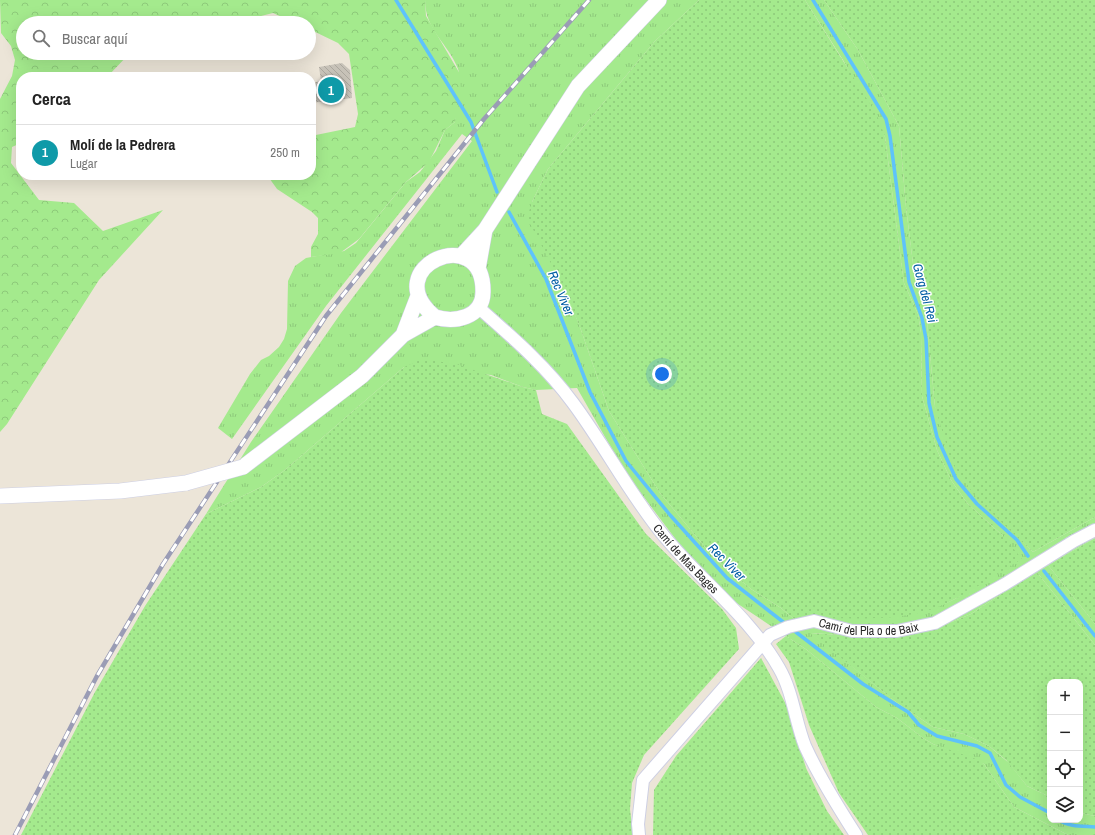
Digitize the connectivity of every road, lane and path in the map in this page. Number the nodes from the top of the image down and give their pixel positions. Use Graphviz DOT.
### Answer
graph roads {
  1 [pos="659,0"];
  2 [pos="485,230"];
  3 [pos="461,256"];
  4 [pos="478,270"];
  5 [pos="418,296"];
  6 [pos="478,307"];
  7 [pos="435,317"];
  8 [pos="402,335"];
  9 [pos="0,496"];
  10 [pos="1095,530"];
  11 [pos="766,640"];
  12 [pos="639,835"];
  13 [pos="856,835"];
  1 -- 2 [label="street"];
  2 -- 3 [label="street"];
  2 -- 4 [label="street"];
  3 -- 4 [label="street"];
  3 -- 5 [label="street"];
  4 -- 6 [label="street"];
  5 -- 7 [label="street"];
  5 -- 8 [label="street"];
  6 -- 7 [label="street"];
  6 -- 11 [label="street, Camí de Mas Bages"];
  7 -- 8 [label="street"];
  8 -- 9 [label="street, bridge"];
  10 -- 11 [label="street, Camí del Pla o de Baix"];
  11 -- 12 [label="street, Camí del Pla o de Baix"];
  11 -- 13 [label="street, Camí de Mas Bages"];
}
